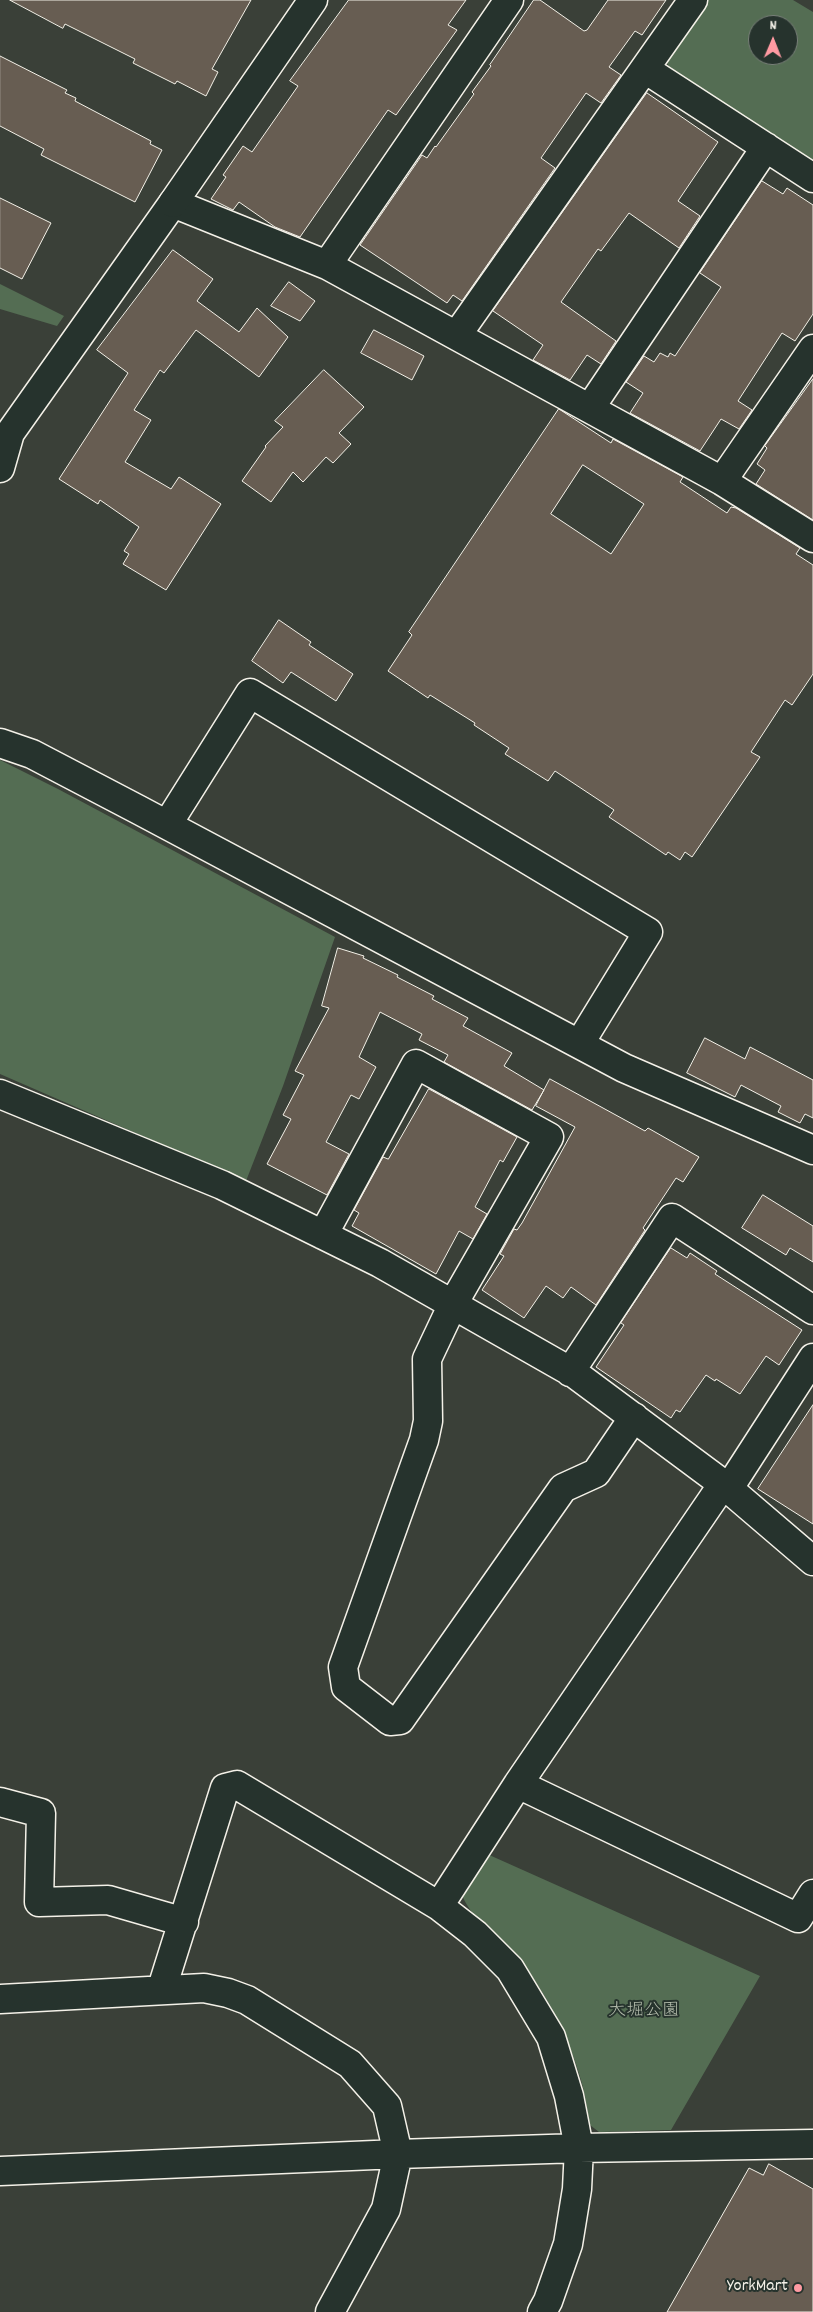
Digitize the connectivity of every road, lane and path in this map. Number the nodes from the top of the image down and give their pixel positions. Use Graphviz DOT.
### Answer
graph roads {
  1 [pos="313,0"];
  2 [pos="509,0"];
  3 [pos="693,0"];
  4 [pos="645,69"];
  5 [pos="766,148"];
  6 [pos="813,178"];
  7 [pos="172,203"];
  8 [pos="327,265"];
  9 [pos="457,335"];
  10 [pos="813,349"];
  11 [pos="590,408"];
  12 [pos="0,468"];
  13 [pos="722,482"];
  14 [pos="813,538"];
  15 [pos="0,743"];
  16 [pos="167,825"];
  17 [pos="580,1042"];
  18 [pos="0,1094"];
  19 [pos="813,1150"];
  20 [pos="323,1235"];
  21 [pos="453,1304"];
  22 [pos="813,1310"];
  23 [pos="813,1358"];
  24 [pos="570,1372"];
  25 [pos="634,1417"];
  26 [pos="726,1486"];
  27 [pos="813,1561"];
  28 [pos="518,1784"];
  29 [pos="0,1802"];
  30 [pos="813,1894"];
  31 [pos="439,1906"];
  32 [pos="184,1922"];
  33 [pos="162,1988"];
  34 [pos="0,1998"];
  35 [pos="813,2144"];
  36 [pos="578,2148"];
  37 [pos="398,2154"];
  38 [pos="0,2171"];
  39 [pos="330,2312"];
  40 [pos="542,2312"];
  1 -- 7 [label="street"];
  2 -- 8 [label="street"];
  3 -- 4 [label="street"];
  4 -- 5 [label="street"];
  4 -- 9 [label="street"];
  5 -- 6 [label="street"];
  5 -- 11 [label="street"];
  7 -- 8 [label="street"];
  7 -- 12 [label="street"];
  8 -- 9 [label="street"];
  9 -- 11 [label="street"];
  10 -- 13 [label="street"];
  11 -- 13 [label="street"];
  13 -- 14 [label="street"];
  15 -- 16 [label="street"];
  16 -- 17 [label="street"];
  16 -- 17 [label="street"];
  17 -- 19 [label="street"];
  18 -- 20 [label="street"];
  20 -- 21 [label="street"];
  20 -- 21 [label="street"];
  21 -- 24 [label="street"];
  21 -- 25 [label="street"];
  22 -- 24 [label="street"];
  23 -- 26 [label="street"];
  24 -- 25 [label="street"];
  25 -- 26 [label="street"];
  26 -- 27 [label="street"];
  26 -- 28 [label="street"];
  28 -- 30 [label="street"];
  28 -- 31 [label="street"];
  29 -- 32 [label="street"];
  31 -- 32 [label="street"];
  31 -- 36 [label="street"];
  32 -- 33 [label="street"];
  33 -- 34 [label="street"];
  33 -- 37 [label="street"];
  35 -- 36 [label="street"];
  36 -- 37 [label="street"];
  36 -- 40 [label="street"];
  37 -- 38 [label="street"];
  37 -- 39 [label="street"];
}
